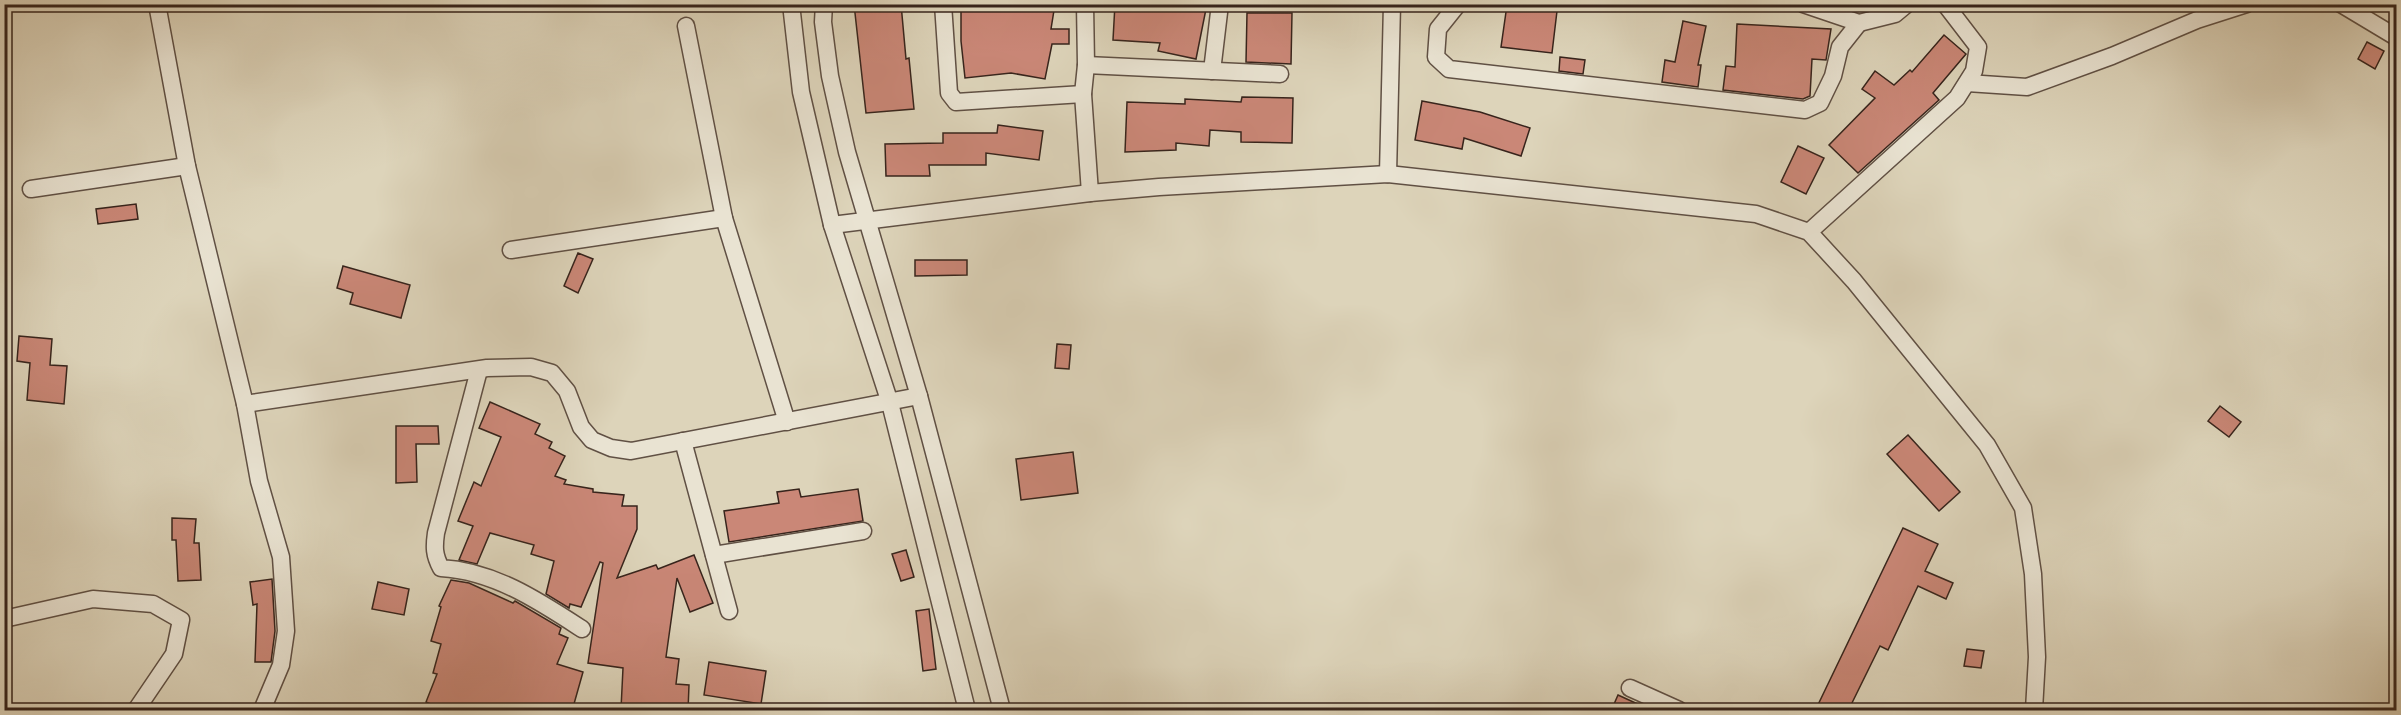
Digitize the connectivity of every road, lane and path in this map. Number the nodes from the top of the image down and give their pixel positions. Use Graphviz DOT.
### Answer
graph roads {
  1 [pos="157,4"];
  2 [pos="791,4"];
  3 [pos="824,4"];
  4 [pos="943,4"];
  5 [pos="1085,4"];
  6 [pos="1220,4"];
  7 [pos="1392,4"];
  8 [pos="1458,4"];
  9 [pos="1803,4"];
  10 [pos="1907,4"];
  11 [pos="1945,4"];
  12 [pos="2247,4"];
  13 [pos="2340,4"];
  14 [pos="1859,23"];
  15 [pos="686,26"];
  16 [pos="2397,37"];
  17 [pos="1086,65"];
  18 [pos="1212,71"];
  19 [pos="1280,74"];
  20 [pos="1967,82"];
  21 [pos="1083,94"];
  22 [pos="187,166"];
  23 [pos="1388,174"];
  24 [pos="31,189"];
  25 [pos="1090,193"];
  26 [pos="724,218"];
  27 [pos="866,220"];
  28 [pos="832,225"];
  29 [pos="1809,232"];
  30 [pos="511,250"];
  31 [pos="479,370"];
  32 [pos="919,396"];
  33 [pos="890,403"];
  34 [pos="245,404"];
  35 [pos="787,422"];
  36 [pos="683,441"];
  37 [pos="863,531"];
  38 [pos="714,555"];
  39 [pos="729,611"];
  40 [pos="4,619"];
  41 [pos="582,629"];
  42 [pos="1630,688"];
  43 [pos="136,711"];
  44 [pos="262,711"];
  45 [pos="966,711"];
  46 [pos="1002,711"];
  47 [pos="1679,711"];
  48 [pos="2034,711"];
  1 -- 22 [label="street"];
  2 -- 28 [label="street"];
  3 -- 27 [label="street"];
  4 -- 21 [label="street"];
  5 -- 17 [label="street"];
  6 -- 18 [label="street"];
  7 -- 23 [label="street"];
  8 -- 14 [label="street"];
  9 -- 14 [label="street"];
  10 -- 14 [label="street"];
  11 -- 20 [label="street"];
  12 -- 20 [label="street"];
  13 -- 16 [label="street"];
  15 -- 26 [label="street"];
  17 -- 18 [label="street"];
  17 -- 21 [label="street"];
  18 -- 19 [label="street"];
  20 -- 29 [label="street"];
  21 -- 25 [label="street"];
  22 -- 24 [label="street"];
  22 -- 34 [label="street"];
  23 -- 25 [label="street"];
  23 -- 29 [label="street"];
  25 -- 27 [label="street"];
  26 -- 30 [label="street"];
  26 -- 35 [label="street"];
  27 -- 28 [label="street"];
  27 -- 32 [label="street"];
  28 -- 33 [label="street"];
  29 -- 48 [label="street"];
  31 -- 34 [label="street"];
  31 -- 36 [label="street"];
  31 -- 41 [label="street"];
  32 -- 33 [label="street"];
  32 -- 46 [label="street"];
  33 -- 35 [label="street"];
  33 -- 45 [label="street"];
  34 -- 44 [label="street"];
  35 -- 36 [label="street"];
  36 -- 38 [label="street"];
  37 -- 38 [label="street"];
  38 -- 39 [label="street"];
  40 -- 43 [label="street"];
  42 -- 47 [label="street"];
}
